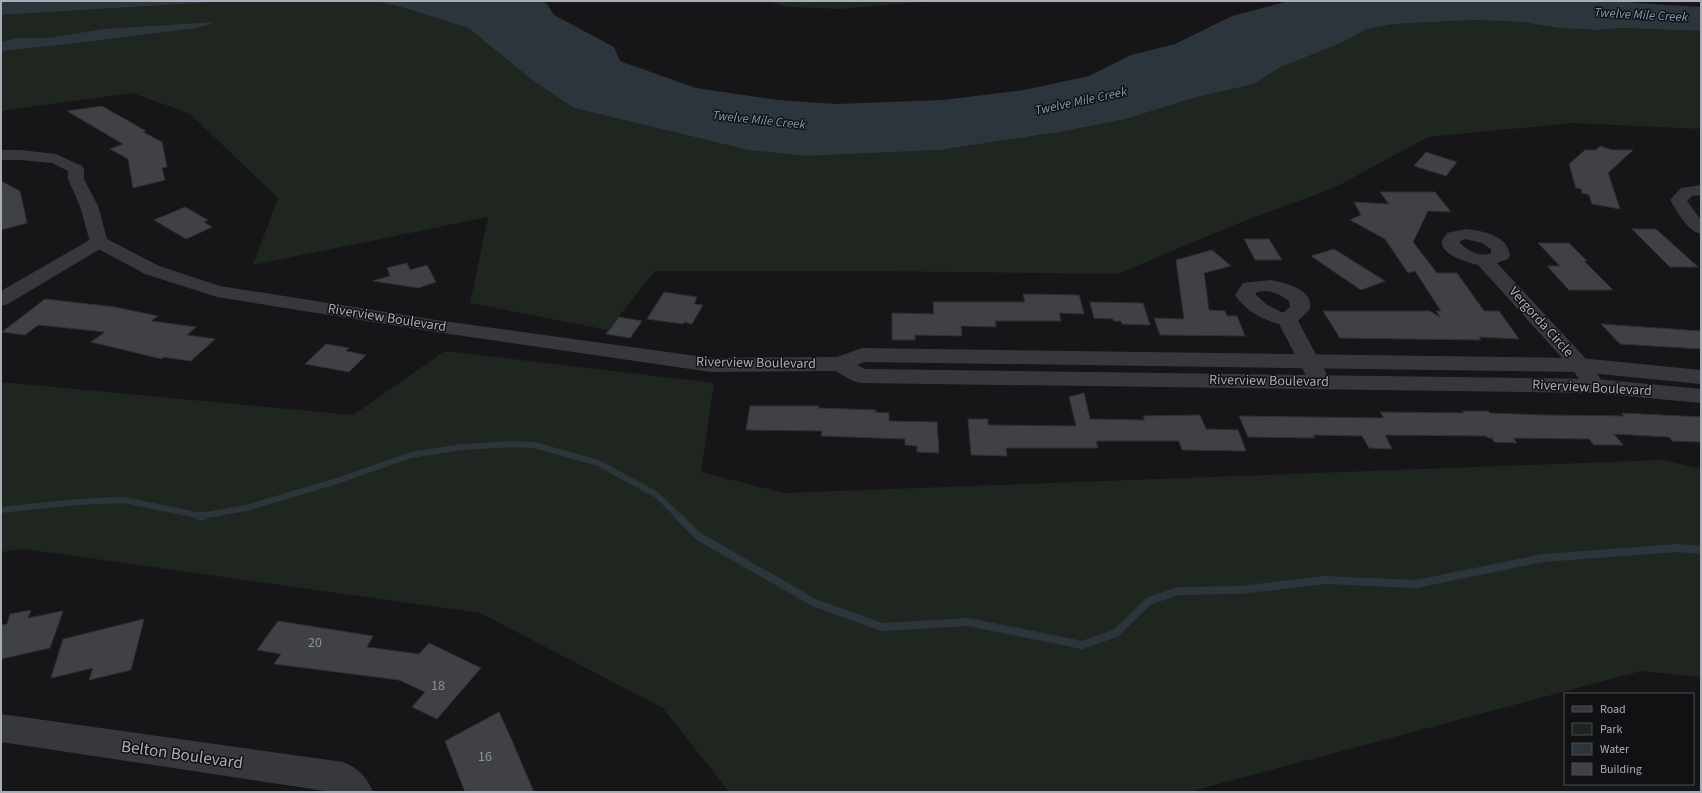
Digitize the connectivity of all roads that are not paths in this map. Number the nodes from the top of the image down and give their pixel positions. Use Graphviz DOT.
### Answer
graph roads {
  1 [pos="1,155"];
  2 [pos="1701,190"];
  3 [pos="1701,229"];
  4 [pos="100,242"];
  5 [pos="1484,260"];
  6 [pos="1,300"];
  7 [pos="1287,320"];
  8 [pos="1026,357"];
  9 [pos="1310,362"];
  10 [pos="839,364"];
  11 [pos="1580,365"];
  12 [pos="1701,376"];
  13 [pos="1030,378"];
  14 [pos="1320,382"];
  15 [pos="1595,386"];
  16 [pos="1701,396"];
  17 [pos="1,728"];
  18 [pos="357,792"];
  1 -- 4 [label="street"];
  2 -- 3 [label="street"];
  4 -- 6 [label="street"];
  4 -- 10 [label="street, Riverview Boulevard"];
  5 -- 11 [label="street, Vergorda Circle"];
  7 -- 9 [label="street"];
  8 -- 9 [label="street, Riverview Boulevard"];
  8 -- 10 [label="street, Riverview Boulevard"];
  8 -- 13 [label="street"];
  9 -- 11 [label="street, Riverview Boulevard"];
  9 -- 14 [label="street"];
  10 -- 13 [label="street, Riverview Boulevard"];
  11 -- 12 [label="street, Riverview Boulevard"];
  11 -- 15 [label="street, Vergorda Circle"];
  13 -- 14 [label="street, Riverview Boulevard"];
  14 -- 15 [label="street, Riverview Boulevard"];
  15 -- 16 [label="street, Riverview Boulevard"];
  17 -- 18 [label="street, Belton Boulevard"];
}
